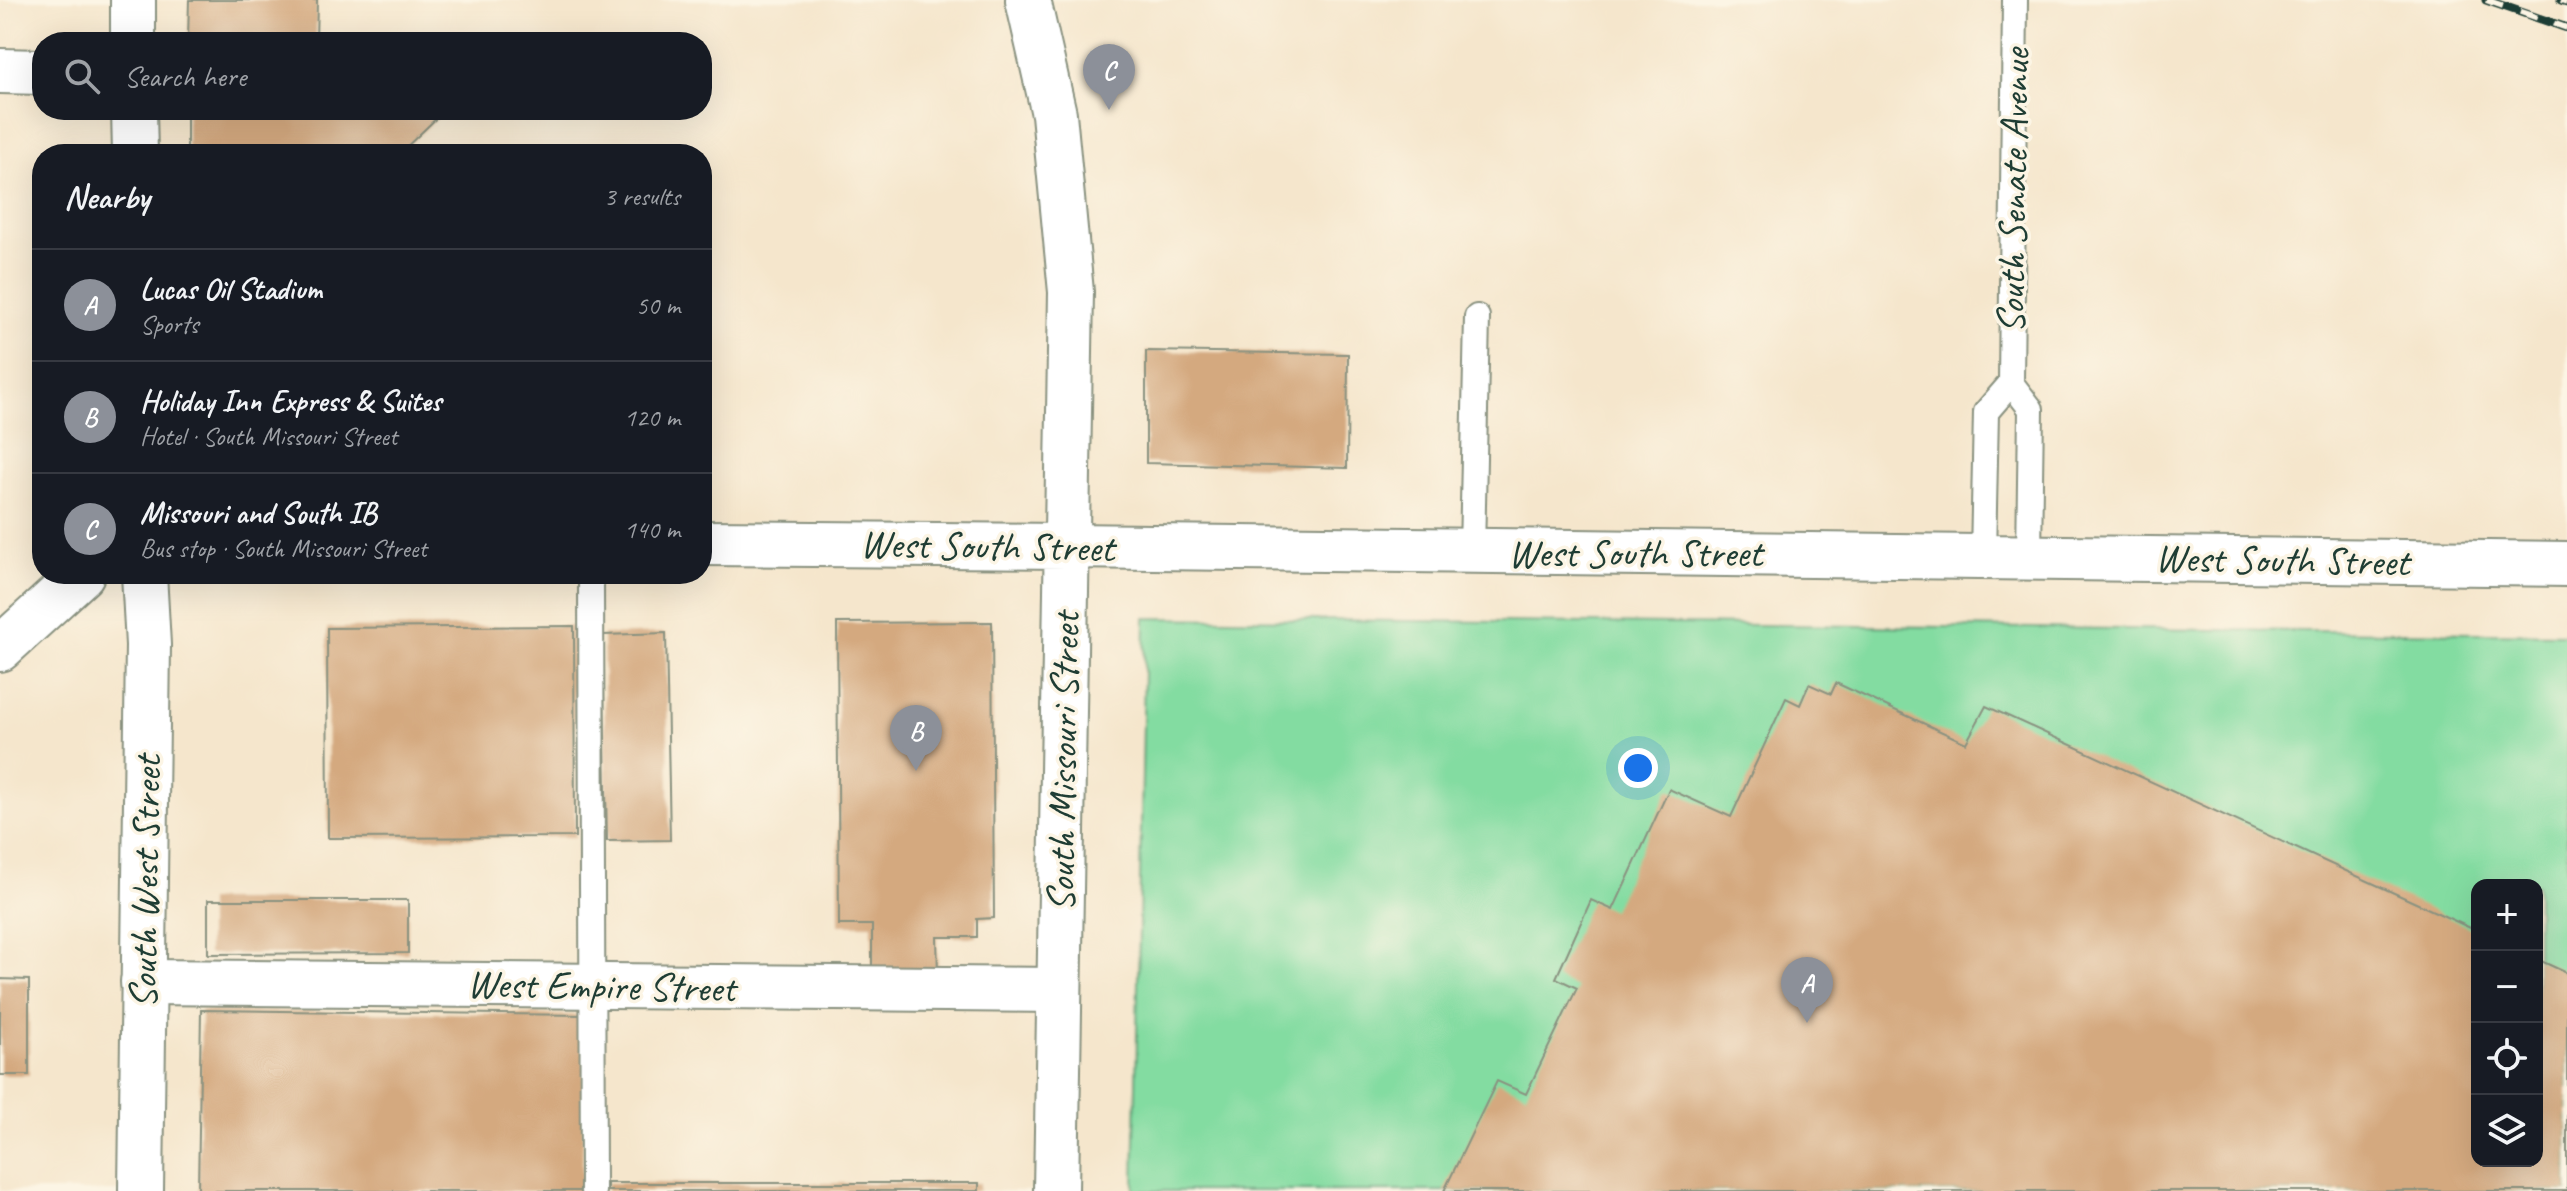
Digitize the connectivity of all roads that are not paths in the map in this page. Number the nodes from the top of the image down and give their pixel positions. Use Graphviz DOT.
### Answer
graph roads {
  1 [pos="133,0"];
  2 [pos="1028,0"];
  3 [pos="2015,0"];
  4 [pos="133,32"];
  5 [pos="0,71"];
  6 [pos="32,72"];
  7 [pos="134,120"];
  8 [pos="135,144"];
  9 [pos="1477,317"];
  10 [pos="2011,383"];
  11 [pos="712,543"];
  12 [pos="1067,546"];
  13 [pos="1472,552"];
  14 [pos="1983,556"];
  15 [pos="2029,556"];
  16 [pos="2567,564"];
  17 [pos="71,584"];
  18 [pos="145,584"];
  19 [pos="591,584"];
  20 [pos="0,649"];
  21 [pos="143,982"];
  22 [pos="592,985"];
  23 [pos="1059,990"];
  24 [pos="141,1191"];
  25 [pos="593,1191"];
  26 [pos="1056,1191"];
  1 -- 4 [label="main road"];
  2 -- 12 [label="main road, South Missouri Street"];
  3 -- 10 [label="lane, South Senate Avenue"];
  5 -- 6 [label="main road"];
  7 -- 8 [label="main road"];
  9 -- 13 [label="lane"];
  10 -- 14 [label="lane, South Senate Avenue"];
  10 -- 15 [label="lane, South Senate Avenue"];
  11 -- 12 [label="main road, West South Street"];
  12 -- 13 [label="main road, West South Street"];
  12 -- 23 [label="main road, South Missouri Street"];
  13 -- 14 [label="main road, West South Street"];
  14 -- 15 [label="main road, West South Street"];
  15 -- 16 [label="main road, West South Street"];
  17 -- 20 [label="main road"];
  18 -- 21 [label="main road, South West Street"];
  19 -- 22 [label="lane"];
  21 -- 22 [label="main road, West Empire Street"];
  21 -- 24 [label="main road, South West Street"];
  22 -- 23 [label="main road, West Empire Street"];
  22 -- 25 [label="lane"];
  23 -- 26 [label="main road, South Missouri Street"];
}
